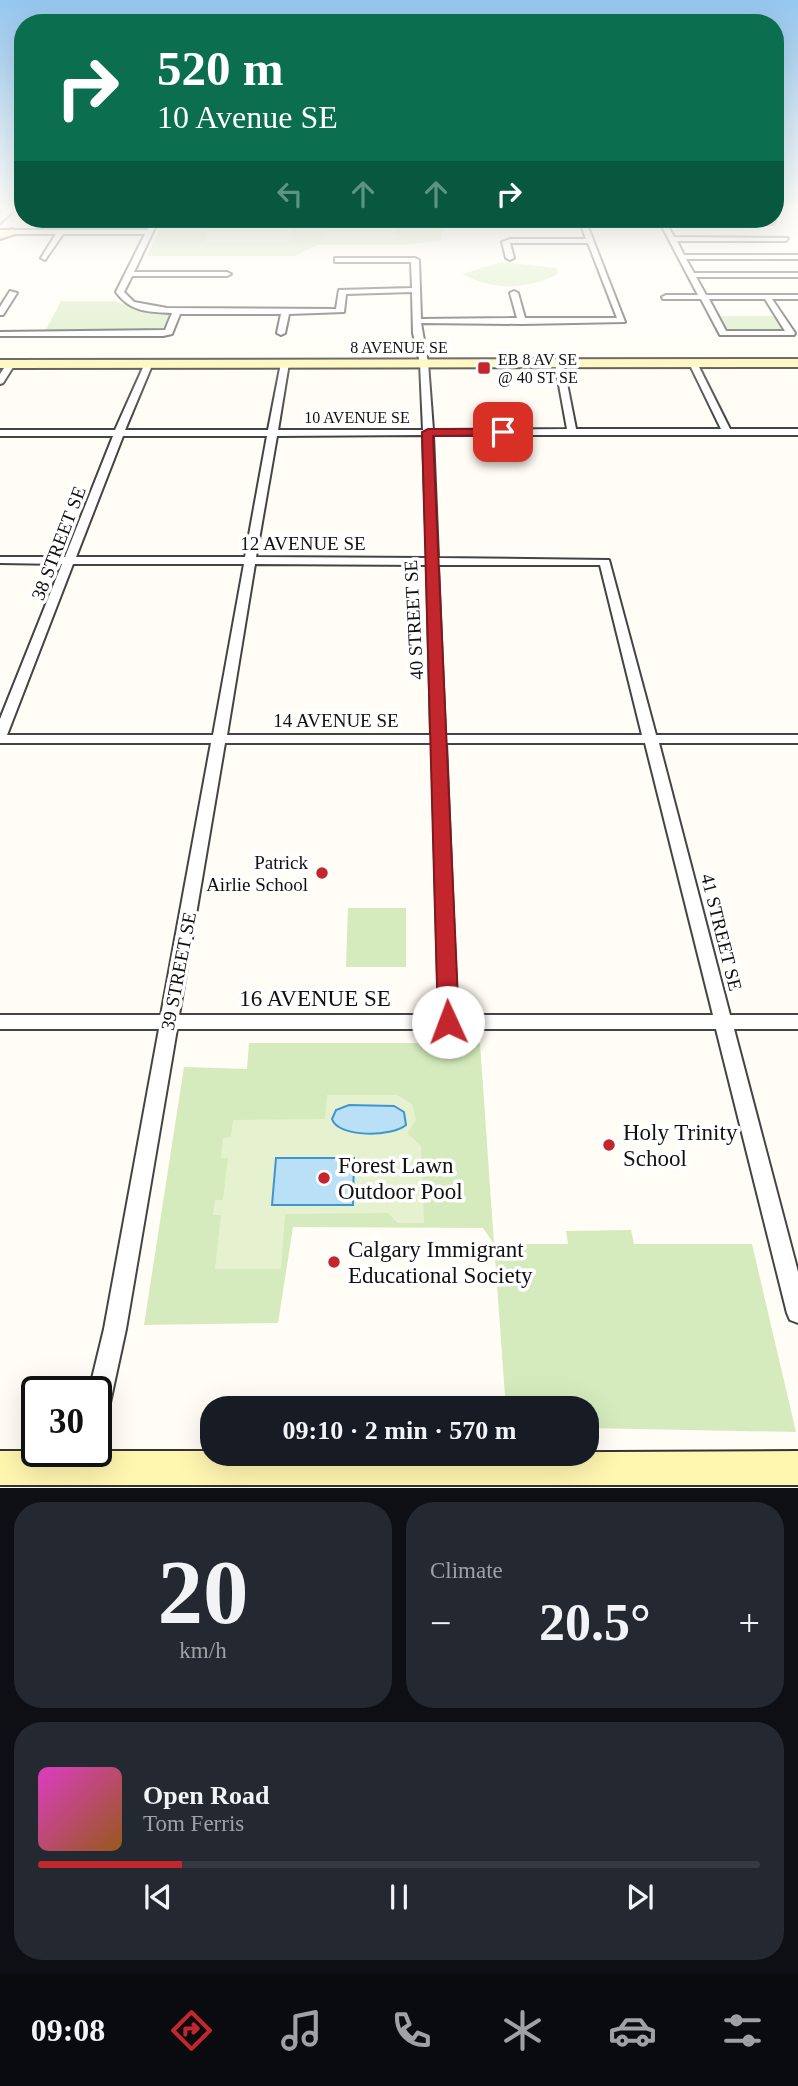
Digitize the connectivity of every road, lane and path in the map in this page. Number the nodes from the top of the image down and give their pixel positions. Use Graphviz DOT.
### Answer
graph roads {
  1 [pos="126,279"];
  2 [pos="416,279"];
  3 [pos="606,279"];
  4 [pos="693,279"];
  5 [pos="416,290"];
  6 [pos="13,293"];
  7 [pos="513,293"];
  8 [pos="666,297"];
  9 [pos="702,297"];
  10 [pos="767,297"];
  11 [pos="798,297"];
  12 [pos="177,311"];
  13 [pos="286,311"];
  14 [pos="0,313"];
  15 [pos="417,321"];
  16 [pos="522,322"];
  17 [pos="281,332"];
  18 [pos="0,334"];
  19 [pos="149,363"];
  20 [pos="285,363"];
  21 [pos="424,363"];
  22 [pos="559,363"];
  23 [pos="693,363"];
  24 [pos="798,363"];
  25 [pos="6,364"];
  26 [pos="0,381"];
  27 [pos="428,432"];
  28 [pos="572,432"];
  29 [pos="727,432"];
  30 [pos="798,432"];
  31 [pos="0,433"];
  32 [pos="119,433"];
  33 [pos="275,433"];
  34 [pos="0,560"];
  35 [pos="71,560"];
  36 [pos="252,560"];
  37 [pos="431,561"];
  38 [pos="605,562"];
  39 [pos="0,738"];
  40 [pos="651,739"];
  41 [pos="798,739"];
  42 [pos="219,740"];
  43 [pos="440,740"];
  44 [pos="0,1022"];
  45 [pos="168,1022"];
  46 [pos="448,1022"];
  47 [pos="723,1022"];
  48 [pos="798,1022"];
  49 [pos="798,1313"];
  50 [pos="104,1376"];
  51 [pos="112,1460"];
  52 [pos="21,1466"];
  53 [pos="0,1468"];
  54 [pos="798,1468"];
  1 -- 12 [label="street"];
  2 -- 5 [label="street, 40 STREET SE"];
  3 -- 16 [label="street"];
  4 -- 9 [label="street"];
  5 -- 13 [label="street"];
  5 -- 15 [label="street, 40 STREET SE"];
  6 -- 14 [label="street"];
  7 -- 16 [label="street"];
  8 -- 9 [label="street"];
  9 -- 10 [label="street"];
  9 -- 10 [label="street"];
  10 -- 11 [label="street"];
  12 -- 13 [label="street"];
  12 -- 18 [label="street"];
  13 -- 17 [label="street"];
  15 -- 16 [label="street"];
  15 -- 21 [label="street, 40 STREET SE"];
  19 -- 20 [label="street, 8 AVENUE SE"];
  19 -- 25 [label="street, 8 AVENUE SE"];
  19 -- 32 [label="street, 38 STREET SE"];
  20 -- 21 [label="street, 8 AVENUE SE"];
  20 -- 33 [label="street, 39 STREET SE"];
  21 -- 22 [label="street, 8 AVENUE SE"];
  21 -- 27 [label="street, 40 STREET SE"];
  22 -- 23 [label="street, 8 AVENUE SE"];
  22 -- 28 [label="street"];
  23 -- 24 [label="street, 8 AVENUE SE"];
  23 -- 29 [label="street"];
  25 -- 26 [label="street"];
  27 -- 28 [label="street, 10 AVENUE SE"];
  27 -- 33 [label="street, 10 AVENUE SE"];
  27 -- 37 [label="street, 40 STREET SE"];
  28 -- 29 [label="street, 10 AVENUE SE"];
  29 -- 30 [label="street, 10 AVENUE SE"];
  31 -- 32 [label="street, 10 AVENUE SE"];
  32 -- 33 [label="street, 10 AVENUE SE"];
  32 -- 35 [label="street, 38 STREET SE"];
  33 -- 36 [label="street, 39 STREET SE"];
  34 -- 35 [label="street, 12 AVENUE SE"];
  35 -- 36 [label="street, 12 AVENUE SE"];
  35 -- 39 [label="street, 38 STREET SE"];
  36 -- 37 [label="street, 12 AVENUE SE"];
  36 -- 42 [label="street, 39 STREET SE"];
  37 -- 38 [label="street, 12 AVENUE SE"];
  37 -- 43 [label="street, 40 STREET SE"];
  38 -- 40 [label="street, 41 STREET SE"];
  39 -- 42 [label="street, 14 AVENUE SE"];
  40 -- 41 [label="street, 14 AVENUE SE"];
  40 -- 43 [label="street, 14 AVENUE SE"];
  40 -- 47 [label="street, 41 STREET SE"];
  42 -- 43 [label="street, 14 AVENUE SE"];
  42 -- 45 [label="street, 39 STREET SE"];
  43 -- 46 [label="street, 40 STREET SE"];
  44 -- 45 [label="street, 16 AVENUE SE"];
  45 -- 46 [label="street, 16 AVENUE SE"];
  45 -- 50 [label="street, 39 STREET SE"];
  46 -- 47 [label="street, 16 AVENUE SE"];
  47 -- 48 [label="street, 16 AVENUE SE"];
  47 -- 49 [label="street, 41 STREET SE"];
  51 -- 54 [label="street"];
  52 -- 53 [label="street"];
}
